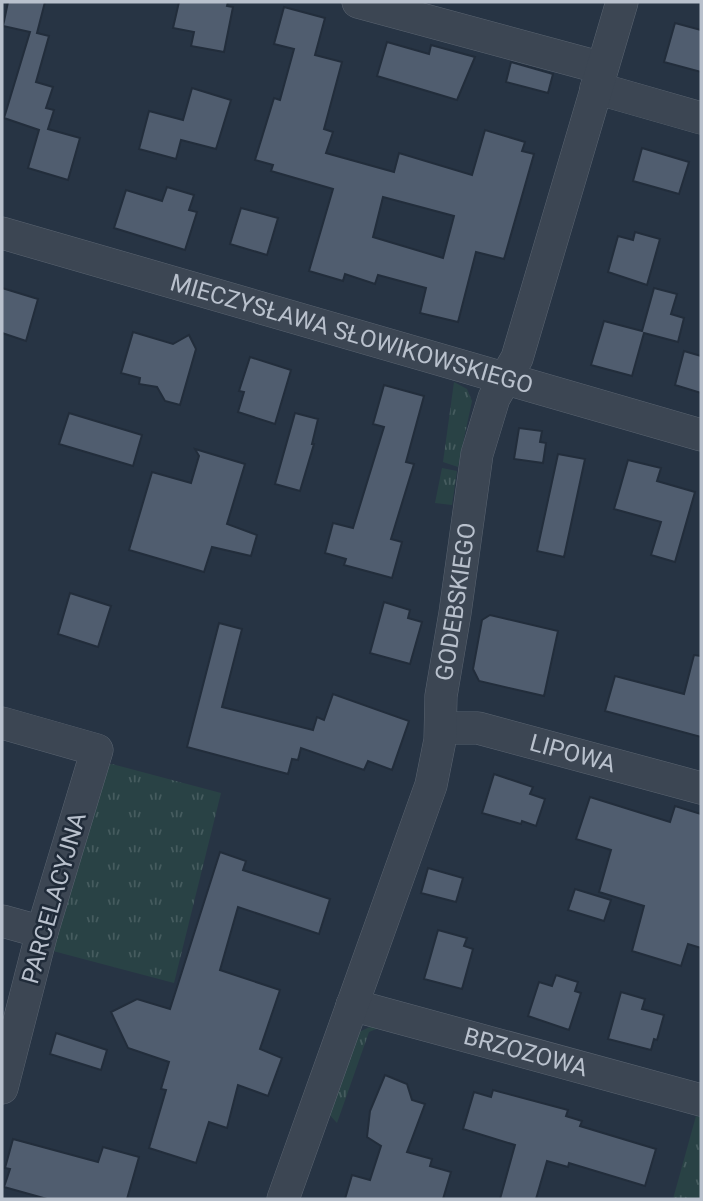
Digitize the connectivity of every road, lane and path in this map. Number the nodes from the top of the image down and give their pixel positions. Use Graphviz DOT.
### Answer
graph roads {
  1 [pos="358,2"];
  2 [pos="622,2"];
  3 [pos="599,78"];
  4 [pos="701,118"];
  5 [pos="2,233"];
  6 [pos="505,379"];
  7 [pos="701,435"];
  8 [pos="2,723"];
  9 [pos="441,728"];
  10 [pos="701,788"];
  11 [pos="2,921"];
  12 [pos="42,932"];
  13 [pos="352,1005"];
  14 [pos="2,1088"];
  15 [pos="701,1100"];
  16 [pos="283,1199"];
  1 -- 3 [label="street"];
  2 -- 3 [label="street, GODEBSKIEGO"];
  3 -- 4 [label="street"];
  3 -- 6 [label="street, GODEBSKIEGO"];
  5 -- 6 [label="street, MIECZYSŁAWA SŁOWIKOWSKIEGO"];
  6 -- 7 [label="street, MIECZYSŁAWA SŁOWIKOWSKIEGO"];
  6 -- 9 [label="street, GODEBSKIEGO"];
  8 -- 12 [label="street, PARCELACYJNA"];
  9 -- 10 [label="street, LIPOWA"];
  9 -- 13 [label="street, GODEBSKIEGO"];
  11 -- 12 [label="street"];
  12 -- 14 [label="street, PARCELACYJNA"];
  13 -- 15 [label="street, BRZOZOWA"];
  13 -- 16 [label="street, GODEBSKIEGO"];
}
